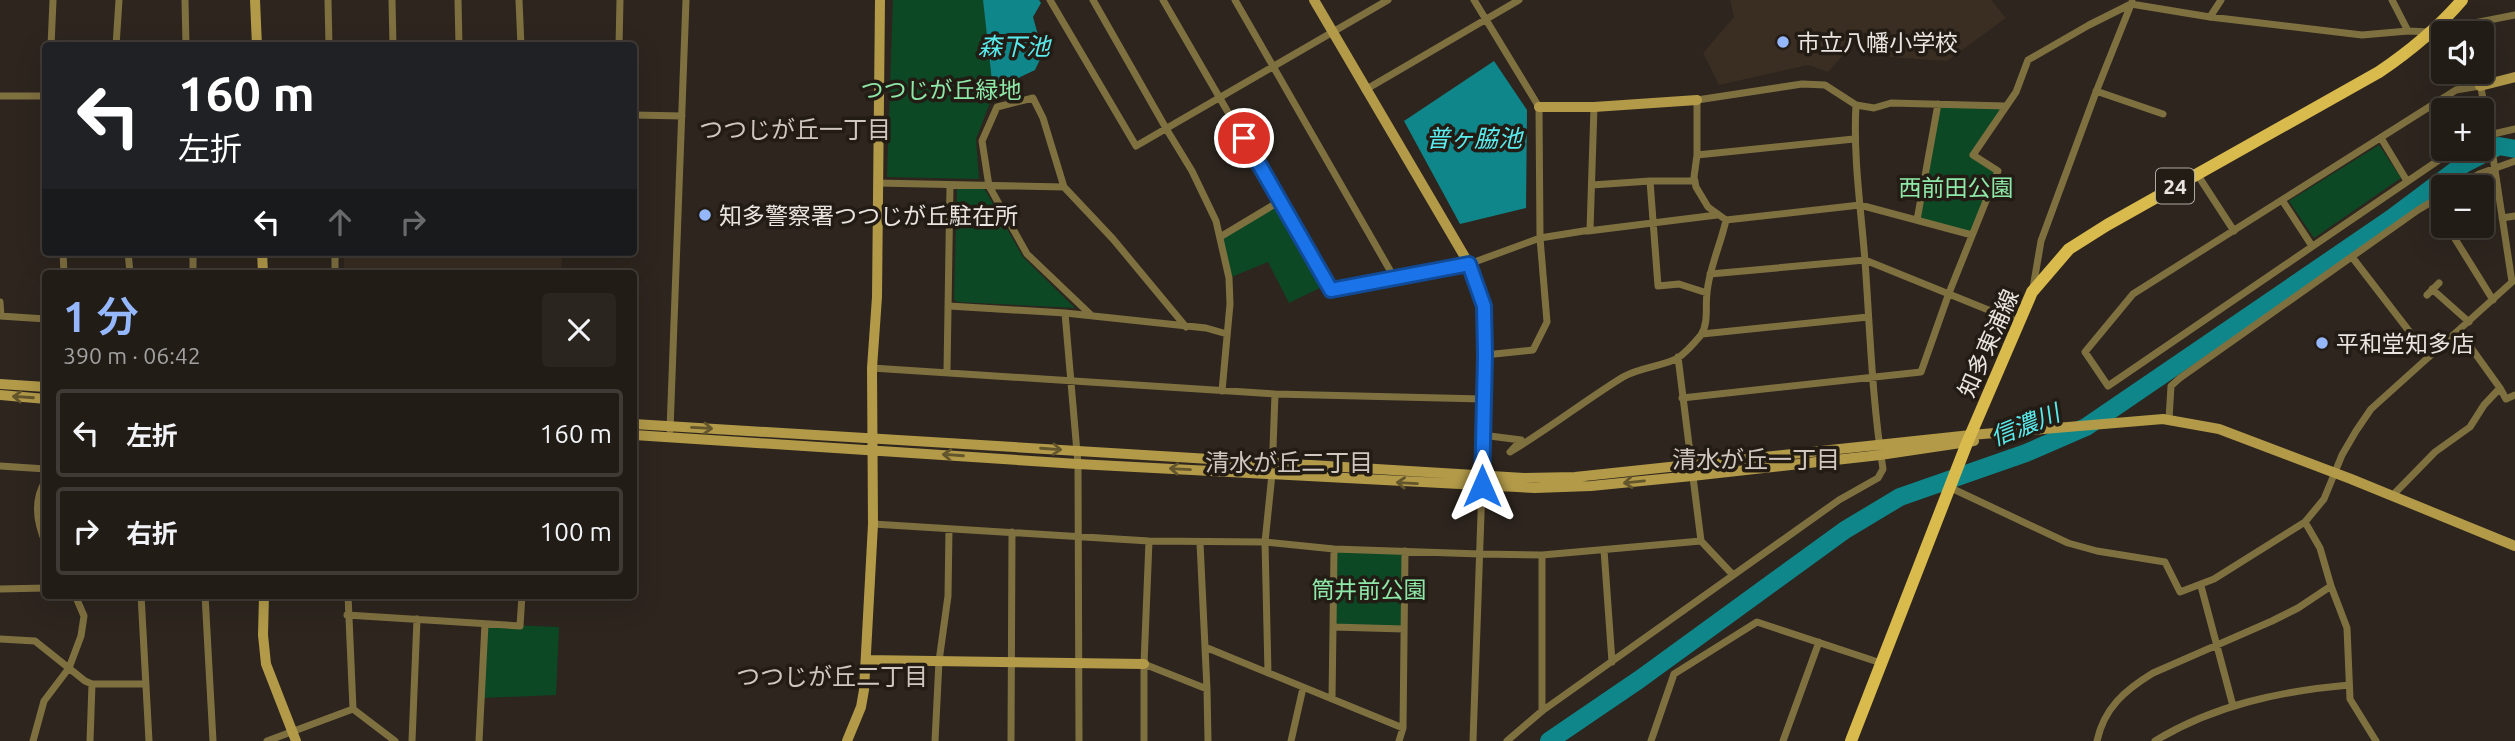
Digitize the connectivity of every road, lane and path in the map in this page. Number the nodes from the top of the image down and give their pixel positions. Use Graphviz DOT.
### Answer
graph roads {
  1 [pos="53,0"];
  2 [pos="119,0"];
  3 [pos="185,0"];
  4 [pos="255,0"];
  5 [pos="328,0"];
  6 [pos="392,0"];
  7 [pos="458,0"];
  8 [pos="519,0"];
  9 [pos="620,0"];
  10 [pos="686,0"];
  11 [pos="880,0"];
  12 [pos="1050,0"];
  13 [pos="1093,0"];
  14 [pos="1163,0"];
  15 [pos="1235,0"];
  16 [pos="1314,0"];
  17 [pos="1388,0"];
  18 [pos="1474,0"];
  19 [pos="1519,0"];
  20 [pos="2221,0"];
  21 [pos="2392,0"];
  22 [pos="2462,0"];
  23 [pos="2132,2"];
  24 [pos="2515,15"];
  25 [pos="2210,17"];
  26 [pos="2485,21"];
  27 [pos="1485,22"];
  28 [pos="2408,31"];
  29 [pos="1332,32"];
  30 [pos="2429,32"];
  31 [pos="51,42"];
  32 [pos="117,42"];
  33 [pos="186,42"];
  34 [pos="257,42"];
  35 [pos="329,42"];
  36 [pos="393,42"];
  37 [pos="459,42"];
  38 [pos="521,42"];
  39 [pos="619,42"];
  40 [pos="1275,66"];
  41 [pos="2515,77"];
  42 [pos="2480,86"];
  43 [pos="1365,90"];
  44 [pos="2096,91"];
  45 [pos="0,96"];
  46 [pos="42,96"];
  47 [pos="1220,96"];
  48 [pos="2482,98"];
  49 [pos="1697,100"];
  50 [pos="1938,104"];
  51 [pos="1856,106"];
  52 [pos="2006,106"];
  53 [pos="1539,107"];
  54 [pos="1594,107"];
  55 [pos="2163,114"];
  56 [pos="637,115"];
  57 [pos="682,116"];
  58 [pos="2515,129"];
  59 [pos="1167,130"];
  60 [pos="2494,131"];
  61 [pos="2381,138"];
  62 [pos="1854,139"];
  63 [pos="1698,155"];
  64 [pos="2515,160"];
  65 [pos="2437,161"];
  66 [pos="2493,161"];
  67 [pos="2494,168"];
  68 [pos="2197,174"];
  69 [pos="2480,175"];
  70 [pos="1650,181"];
  71 [pos="1695,181"];
  72 [pos="2407,181"];
  73 [pos="877,183"];
  74 [pos="950,185"];
  75 [pos="1592,185"];
  76 [pos="989,186"];
  77 [pos="1064,187"];
  78 [pos="2283,200"];
  79 [pos="1280,201"];
  80 [pos="2431,203"];
  81 [pos="1860,205"];
  82 [pos="1718,215"];
  83 [pos="2515,216"];
  84 [pos="2502,218"];
  85 [pos="1726,220"];
  86 [pos="1917,220"];
  87 [pos="1653,223"];
  88 [pos="1588,231"];
  89 [pos="2234,231"];
  90 [pos="1972,235"];
  91 [pos="1220,237"];
  92 [pos="1540,238"];
  93 [pos="2454,238"];
  94 [pos="2312,246"];
  95 [pos="2352,257"];
  96 [pos="1865,260"];
  97 [pos="1469,264"];
  98 [pos="1710,274"];
  99 [pos="1395,279"];
  100 [pos="2514,281"];
  101 [pos="2439,283"];
  102 [pos="2032,292"];
  103 [pos="1707,293"];
  104 [pos="1949,293"];
  105 [pos="2493,300"];
  106 [pos="0,302"];
  107 [pos="949,306"];
  108 [pos="1065,313"];
  109 [pos="0,316"];
  110 [pos="1091,316"];
  111 [pos="1868,317"];
  112 [pos="42,319"];
  113 [pos="2018,321"];
  114 [pos="2469,322"];
  115 [pos="1186,327"];
  116 [pos="2459,331"];
  117 [pos="1227,334"];
  118 [pos="1702,334"];
  119 [pos="1485,355"];
  120 [pos="2429,357"];
  121 [pos="1678,358"];
  122 [pos="872,368"];
  123 [pos="947,371"];
  124 [pos="1872,377"];
  125 [pos="1070,379"];
  126 [pos="0,384"];
  127 [pos="42,387"];
  128 [pos="2500,388"];
  129 [pos="1222,391"];
  130 [pos="1275,394"];
  131 [pos="0,395"];
  132 [pos="2515,395"];
  133 [pos="1682,398"];
  134 [pos="42,399"];
  135 [pos="1483,399"];
  136 [pos="2169,419"];
  137 [pos="637,425"];
  138 [pos="670,432"];
  139 [pos="637,435"];
  140 [pos="1482,435"];
  141 [pos="1969,439"];
  142 [pos="873,444"];
  143 [pos="1880,450"];
  144 [pos="1077,451"];
  145 [pos="1078,464"];
  146 [pos="0,466"];
  147 [pos="1272,468"];
  148 [pos="42,469"];
  149 [pos="1691,470"];
  150 [pos="2335,474"];
  151 [pos="1482,481"];
  152 [pos="1951,488"];
  153 [pos="42,489"];
  154 [pos="2392,496"];
  155 [pos="2305,523"];
  156 [pos="873,524"];
  157 [pos="949,529"];
  158 [pos="42,531"];
  159 [pos="1012,532"];
  160 [pos="1077,535"];
  161 [pos="1149,541"];
  162 [pos="1701,541"];
  163 [pos="1265,542"];
  164 [pos="1200,543"];
  165 [pos="2515,546"];
  166 [pos="1334,549"];
  167 [pos="1604,550"];
  168 [pos="1405,551"];
  169 [pos="1480,554"];
  170 [pos="1542,555"];
  171 [pos="1733,575"];
  172 [pos="2201,586"];
  173 [pos="2331,586"];
  174 [pos="42,588"];
  175 [pos="0,589"];
  176 [pos="78,599"];
  177 [pos="141,599"];
  178 [pos="205,599"];
  179 [pos="264,599"];
  180 [pos="348,599"];
  181 [pos="522,599"];
  182 [pos="347,615"];
  183 [pos="417,619"];
  184 [pos="485,624"];
  185 [pos="1333,627"];
  186 [pos="1404,629"];
  187 [pos="0,639"];
  188 [pos="1819,642"];
  189 [pos="2218,644"];
  190 [pos="1205,647"];
  191 [pos="866,660"];
  192 [pos="939,661"];
  193 [pos="1612,662"];
  194 [pos="1011,663"];
  195 [pos="1881,663"];
  196 [pos="1144,664"];
  197 [pos="1079,665"];
  198 [pos="69,668"];
  199 [pos="1268,673"];
  200 [pos="92,684"];
  201 [pos="146,684"];
  202 [pos="2349,685"];
  203 [pos="1303,688"];
  204 [pos="1207,689"];
  205 [pos="1332,699"];
  206 [pos="2233,706"];
  207 [pos="353,709"];
  208 [pos="1542,711"];
  209 [pos="1403,728"];
  210 [pos="294,736"];
  211 [pos="33,741"];
  212 [pos="90,741"];
  213 [pos="149,741"];
  214 [pos="213,741"];
  215 [pos="267,741"];
  216 [pos="395,741"];
  217 [pos="412,741"];
  218 [pos="479,741"];
  219 [pos="847,741"];
  220 [pos="935,741"];
  221 [pos="1011,741"];
  222 [pos="1079,741"];
  223 [pos="1144,741"];
  224 [pos="1208,741"];
  225 [pos="1290,741"];
  226 [pos="1399,741"];
  227 [pos="1473,741"];
  228 [pos="1507,741"];
  229 [pos="1651,741"];
  230 [pos="1783,741"];
  231 [pos="1851,741"];
  232 [pos="2097,741"];
  233 [pos="2155,741"];
  234 [pos="2376,741"];
  1 -- 31 [label="street"];
  2 -- 32 [label="street"];
  3 -- 33 [label="street"];
  4 -- 34 [label="street"];
  5 -- 35 [label="street"];
  6 -- 36 [label="street"];
  7 -- 37 [label="street"];
  8 -- 38 [label="street"];
  9 -- 39 [label="street"];
  10 -- 57 [label="street"];
  11 -- 73 [label="street"];
  12 -- 59 [label="street"];
  13 -- 59 [label="street"];
  14 -- 47 [label="street"];
  15 -- 40 [label="street"];
  16 -- 29 [label="street"];
  17 -- 29 [label="street"];
  18 -- 27 [label="street"];
  19 -- 27 [label="street"];
  20 -- 25 [label="street"];
  21 -- 28 [label="street"];
  22 -- 30 [label="main road, 知多東浦線 / 24"];
  23 -- 25 [label="street"];
  23 -- 44 [label="street"];
  23 -- 52 [label="street"];
  24 -- 26 [label="street"];
  25 -- 28 [label="street"];
  27 -- 43 [label="street"];
  27 -- 53 [label="street"];
  28 -- 30 [label="street"];
  29 -- 40 [label="street"];
  29 -- 43 [label="street"];
  30 -- 68 [label="main road, 知多東浦線 / 24"];
  40 -- 47 [label="street"];
  40 -- 99 [label="street"];
  41 -- 42 [label="street"];
  42 -- 48 [label="street"];
  42 -- 61 [label="street"];
  43 -- 97 [label="street"];
  44 -- 55 [label="street"];
  44 -- 102 [label="street"];
  45 -- 46 [label="street"];
  47 -- 59 [label="street"];
  47 -- 79 [label="street"];
  49 -- 51 [label="street"];
  49 -- 54 [label="street"];
  49 -- 63 [label="street"];
  50 -- 51 [label="street"];
  50 -- 52 [label="street"];
  50 -- 86 [label="street"];
  51 -- 62 [label="street"];
  52 -- 90 [label="street"];
  53 -- 54 [label="street"];
  53 -- 92 [label="street"];
  54 -- 75 [label="street"];
  56 -- 57 [label="street"];
  57 -- 138 [label="street"];
  58 -- 60 [label="street"];
  59 -- 91 [label="street"];
  61 -- 72 [label="street"];
  61 -- 78 [label="street"];
  62 -- 63 [label="street"];
  62 -- 81 [label="street"];
  63 -- 71 [label="street"];
  64 -- 67 [label="street"];
  65 -- 72 [label="street"];
  66 -- 67 [label="street"];
  67 -- 69 [label="street"];
  67 -- 84 [label="street"];
  68 -- 89 [label="street"];
  68 -- 102 [label="main road, 知多東浦線 / 24"];
  70 -- 71 [label="street"];
  70 -- 75 [label="street"];
  70 -- 87 [label="street"];
  71 -- 82 [label="street"];
  72 -- 94 [label="street"];
  73 -- 74 [label="street"];
  73 -- 122 [label="street"];
  74 -- 76 [label="street"];
  74 -- 107 [label="street"];
  75 -- 88 [label="street"];
  76 -- 77 [label="street"];
  76 -- 77 [label="street"];
  76 -- 110 [label="street"];
  77 -- 115 [label="street"];
  78 -- 89 [label="street"];
  78 -- 94 [label="street"];
  79 -- 91 [label="street"];
  79 -- 99 [label="street"];
  80 -- 95 [label="street"];
  81 -- 85 [label="street"];
  81 -- 86 [label="street"];
  81 -- 96 [label="street"];
  82 -- 85 [label="street"];
  82 -- 87 [label="street"];
  83 -- 84 [label="street"];
  84 -- 100 [label="street"];
  85 -- 98 [label="street"];
  86 -- 90 [label="street"];
  87 -- 88 [label="street"];
  87 -- 103 [label="street"];
  88 -- 92 [label="street"];
  89 -- 94 [label="street"];
  90 -- 104 [label="street"];
  91 -- 117 [label="street"];
  92 -- 97 [label="street"];
  92 -- 119 [label="street"];
  93 -- 105 [label="street"];
  95 -- 120 [label="street"];
  95 -- 136 [label="street"];
  96 -- 98 [label="street"];
  96 -- 104 [label="street"];
  96 -- 111 [label="street"];
  97 -- 99 [label="street"];
  97 -- 119 [label="street"];
  98 -- 103 [label="street"];
  100 -- 105 [label="street"];
  101 -- 114 [label="street"];
  102 -- 113 [label="main road, 知多東浦線 / 24"];
  103 -- 118 [label="street"];
  104 -- 113 [label="street"];
  104 -- 124 [label="street"];
  105 -- 114 [label="street"];
  106 -- 109 [label="street"];
  107 -- 108 [label="street"];
  107 -- 123 [label="street"];
  108 -- 110 [label="street"];
  108 -- 125 [label="street"];
  109 -- 112 [label="street"];
  110 -- 115 [label="street"];
  111 -- 118 [label="street"];
  111 -- 124 [label="street"];
  113 -- 141 [label="main road, 知多東浦線 / 24"];
  114 -- 116 [label="street"];
  115 -- 117 [label="street"];
  116 -- 120 [label="street"];
  116 -- 128 [label="street"];
  117 -- 129 [label="street"];
  118 -- 121 [label="street"];
  119 -- 135 [label="street"];
  120 -- 150 [label="street"];
  121 -- 133 [label="street"];
  121 -- 140 [label="street"];
  122 -- 123 [label="street"];
  122 -- 142 [label="street"];
  123 -- 125 [label="street"];
  124 -- 133 [label="street"];
  124 -- 143 [label="street"];
  125 -- 129 [label="street"];
  125 -- 144 [label="street"];
  126 -- 127 [label="street"];
  128 -- 132 [label="street"];
  128 -- 154 [label="street"];
  129 -- 130 [label="street"];
  130 -- 135 [label="street"];
  130 -- 147 [label="street"];
  134 -- 131 [label="street, one-way"];
  133 -- 149 [label="street"];
  135 -- 140 [label="street"];
  136 -- 141 [label="street"];
  136 -- 150 [label="street"];
  137 -- 138 [label="street"];
  138 -- 139 [label="street"];
  138 -- 142 [label="street"];
  140 -- 151 [label="street"];
  141 -- 143 [label="street"];
  141 -- 152 [label="main road, 知多東浦線 / 24"];
  142 -- 144 [label="street, one-way"];
  145 -- 142 [label="street, one-way"];
  142 -- 156 [label="street"];
  143 -- 149 [label="street"];
  143 -- 171 [label="street"];
  144 -- 145 [label="street"];
  144 -- 147 [label="street"];
  147 -- 145 [label="street, one-way"];
  145 -- 160 [label="street"];
  146 -- 148 [label="street"];
  147 -- 151 [label="street"];
  147 -- 163 [label="street"];
  149 -- 151 [label="street"];
  149 -- 162 [label="street"];
  150 -- 154 [label="street"];
  150 -- 155 [label="street"];
  151 -- 169 [label="street"];
  152 -- 172 [label="street"];
  152 -- 195 [label="main road, 知多東浦線 / 24"];
  153 -- 158 [label="street"];
  154 -- 165 [label="street"];
  155 -- 172 [label="street"];
  155 -- 173 [label="street"];
  156 -- 157 [label="street"];
  156 -- 191 [label="street"];
  157 -- 159 [label="street"];
  157 -- 192 [label="street"];
  159 -- 160 [label="street"];
  159 -- 194 [label="street"];
  160 -- 161 [label="street"];
  160 -- 197 [label="street"];
  161 -- 164 [label="street"];
  161 -- 196 [label="street"];
  162 -- 167 [label="street"];
  162 -- 171 [label="street"];
  163 -- 164 [label="street"];
  163 -- 166 [label="street"];
  163 -- 199 [label="street"];
  164 -- 190 [label="street"];
  166 -- 168 [label="street"];
  166 -- 185 [label="street"];
  167 -- 170 [label="street"];
  167 -- 193 [label="street"];
  168 -- 169 [label="street"];
  168 -- 186 [label="street"];
  169 -- 170 [label="street"];
  169 -- 227 [label="street"];
  170 -- 208 [label="street"];
  171 -- 193 [label="street"];
  172 -- 189 [label="street"];
  173 -- 189 [label="street"];
  173 -- 202 [label="street"];
  174 -- 175 [label="street"];
  176 -- 198 [label="street"];
  177 -- 201 [label="street"];
  178 -- 214 [label="street"];
  179 -- 210 [label="street"];
  180 -- 182 [label="street"];
  181 -- 184 [label="street"];
  182 -- 183 [label="street"];
  182 -- 207 [label="street"];
  183 -- 184 [label="street"];
  183 -- 217 [label="street"];
  184 -- 218 [label="street"];
  185 -- 186 [label="street"];
  185 -- 205 [label="street"];
  186 -- 209 [label="street"];
  187 -- 198 [label="street"];
  188 -- 195 [label="street"];
  188 -- 229 [label="street"];
  188 -- 230 [label="street"];
  189 -- 206 [label="street"];
  189 -- 232 [label="street"];
  190 -- 199 [label="street"];
  190 -- 204 [label="street"];
  191 -- 192 [label="street"];
  191 -- 219 [label="street"];
  192 -- 194 [label="street"];
  192 -- 220 [label="street"];
  193 -- 208 [label="street"];
  194 -- 197 [label="street"];
  194 -- 221 [label="street"];
  195 -- 231 [label="main road, 知多東浦線 / 24"];
  196 -- 197 [label="street"];
  196 -- 204 [label="street"];
  196 -- 223 [label="street"];
  197 -- 222 [label="street"];
  198 -- 200 [label="street"];
  198 -- 211 [label="street"];
  199 -- 203 [label="street"];
  200 -- 201 [label="street"];
  200 -- 212 [label="street"];
  201 -- 213 [label="street"];
  202 -- 206 [label="street"];
  202 -- 234 [label="street"];
  203 -- 205 [label="street"];
  203 -- 225 [label="street"];
  204 -- 224 [label="street"];
  205 -- 209 [label="street"];
  206 -- 233 [label="street"];
  207 -- 210 [label="street"];
  207 -- 216 [label="street"];
  208 -- 228 [label="street"];
  209 -- 226 [label="street"];
  210 -- 215 [label="street"];
}
